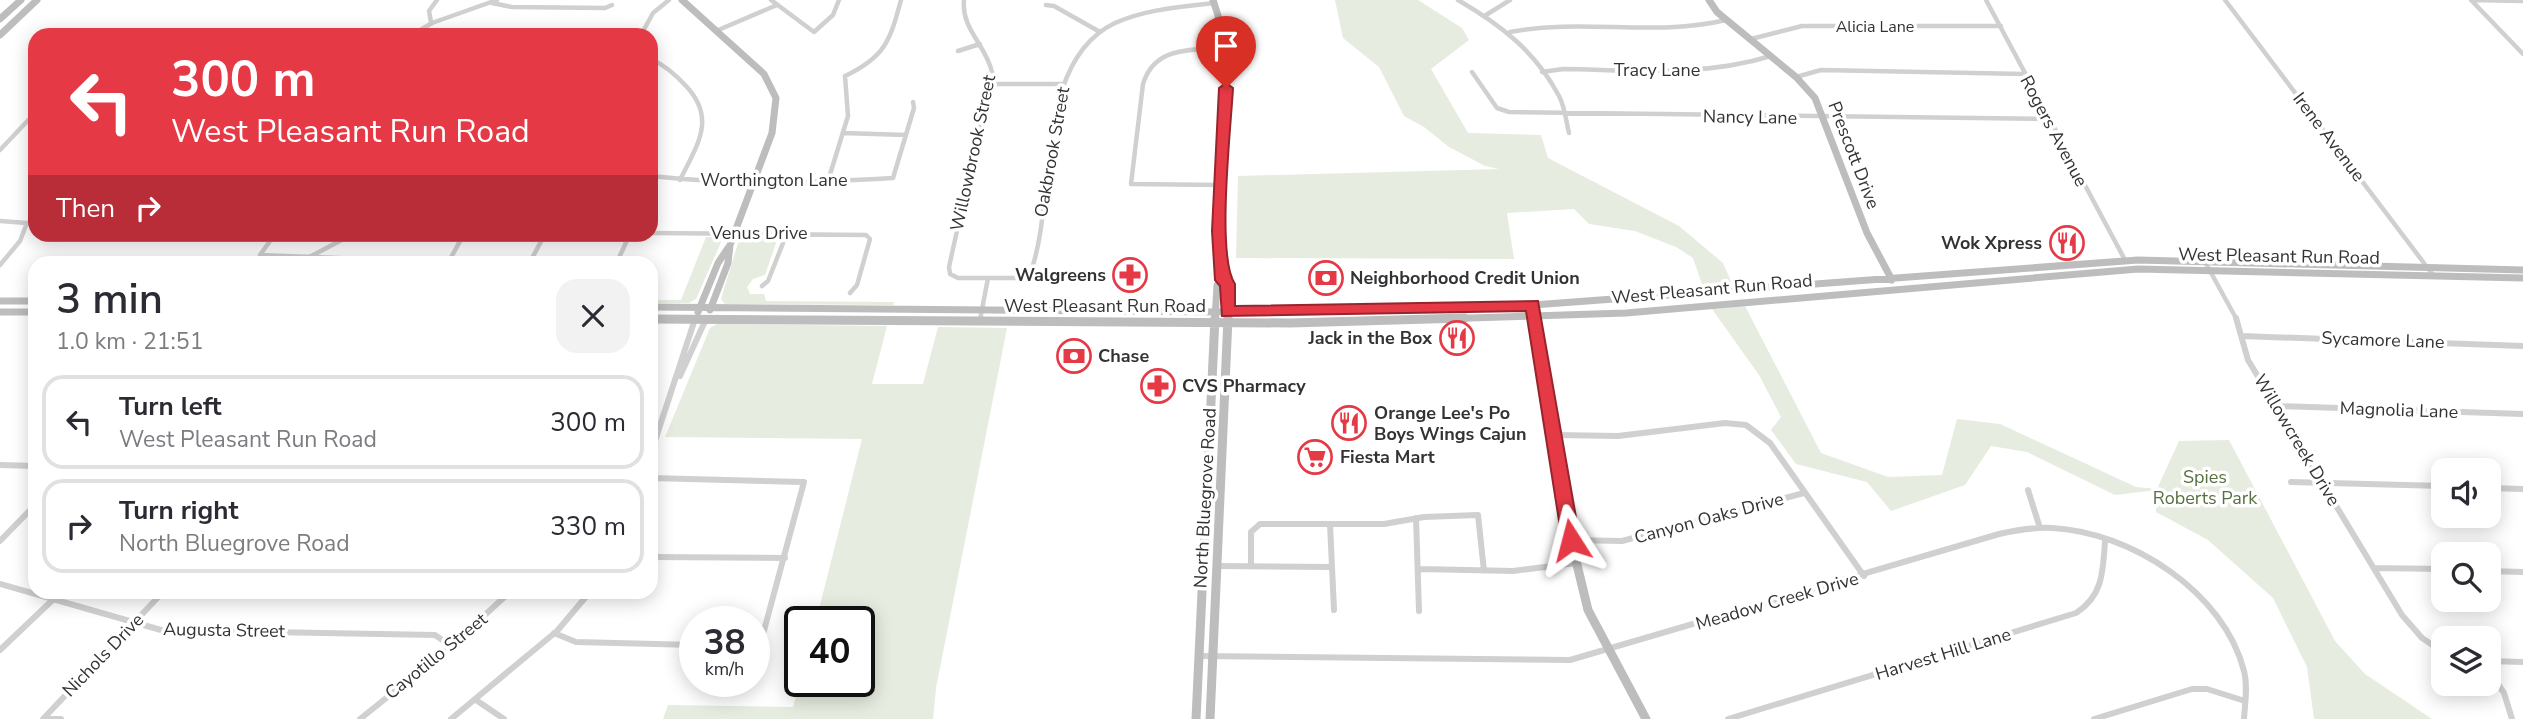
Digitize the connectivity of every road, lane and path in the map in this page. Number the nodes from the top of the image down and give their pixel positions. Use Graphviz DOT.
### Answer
graph roads {
  1 [pos="21,0"];
  2 [pos="37,0"];
  3 [pos="437,0"];
  4 [pos="567,0"];
  5 [pos="669,0"];
  6 [pos="682,0"];
  7 [pos="771,0"];
  8 [pos="839,0"];
  9 [pos="901,0"];
  10 [pos="964,0"];
  11 [pos="1458,0"];
  12 [pos="1510,0"];
  13 [pos="1709,0"];
  14 [pos="1986,0"];
  15 [pos="2225,0"];
  16 [pos="2471,0"];
  17 [pos="494,1"];
  18 [pos="2523,1"];
  19 [pos="1214,2"];
  20 [pos="612,5"];
  21 [pos="777,5"];
  22 [pos="1046,5"];
  23 [pos="563,8"];
  24 [pos="10,10"];
  25 [pos="26,11"];
  26 [pos="1486,15"];
  27 [pos="0,19"];
  28 [pos="1726,20"];
  29 [pos="431,22"];
  30 [pos="2001,26"];
  31 [pos="422,28"];
  32 [pos="645,28"];
  33 [pos="716,31"];
  34 [pos="1100,32"];
  35 [pos="1510,32"];
  36 [pos="0,35"];
  37 [pos="1751,40"];
  38 [pos="980,44"];
  39 [pos="1227,47"];
  40 [pos="958,51"];
  41 [pos="2523,54"];
  42 [pos="1771,56"];
  43 [pos="658,64"];
  44 [pos="1472,72"];
  45 [pos="1542,72"];
  46 [pos="2024,74"];
  47 [pos="1796,76"];
  48 [pos="990,84"];
  49 [pos="1064,84"];
  50 [pos="913,102"];
  51 [pos="1565,114"];
  52 [pos="1824,117"];
  53 [pos="2048,119"];
  54 [pos="28,120"];
  55 [pos="1569,133"];
  56 [pos="843,134"];
  57 [pos="906,135"];
  58 [pos="0,150"];
  59 [pos="658,177"];
  60 [pos="680,180"];
  61 [pos="828,181"];
  62 [pos="753,182"];
  63 [pos="1221,185"];
  64 [pos="0,221"];
  65 [pos="27,223"];
  66 [pos="658,233"];
  67 [pos="734,233"];
  68 [pos="786,233"];
  69 [pos="269,242"];
  70 [pos="338,242"];
  71 [pos="730,245"];
  72 [pos="267,256"];
  73 [pos="312,256"];
  74 [pos="2125,260"];
  75 [pos="2204,260"];
  76 [pos="0,265"];
  77 [pos="2426,266"];
  78 [pos="2012,268"];
  79 [pos="2133,270"];
  80 [pos="2209,270"];
  81 [pos="2523,270"];
  82 [pos="2433,275"];
  83 [pos="988,278"];
  84 [pos="1891,278"];
  85 [pos="2523,278"];
  86 [pos="2020,279"];
  87 [pos="1222,280"];
  88 [pos="762,286"];
  89 [pos="1780,287"];
  90 [pos="1898,290"];
  91 [pos="850,293"];
  92 [pos="1786,299"];
  93 [pos="0,300"];
  94 [pos="28,301"];
  95 [pos="1533,305"];
  96 [pos="658,307"];
  97 [pos="700,307"];
  98 [pos="711,307"];
  99 [pos="1346,308"];
  100 [pos="898,309"];
  101 [pos="983,309"];
  102 [pos="1105,311"];
  103 [pos="0,312"];
  104 [pos="28,312"];
  105 [pos="1217,312"];
  106 [pos="1228,312"];
  107 [pos="1537,316"];
  108 [pos="658,319"];
  109 [pos="695,319"];
  110 [pos="706,319"];
  111 [pos="894,321"];
  112 [pos="980,321"];
  113 [pos="1348,322"];
  114 [pos="1103,323"];
  115 [pos="1217,323"];
  116 [pos="1228,323"];
  117 [pos="2242,336"];
  118 [pos="2523,346"];
  119 [pos="678,378"];
  120 [pos="1214,395"];
  121 [pos="1225,395"];
  122 [pos="2275,406"];
  123 [pos="2523,414"];
  124 [pos="1224,420"];
  125 [pos="1212,421"];
  126 [pos="658,434"];
  127 [pos="1555,436"];
  128 [pos="0,465"];
  129 [pos="28,466"];
  130 [pos="658,478"];
  131 [pos="2291,482"];
  132 [pos="2322,483"];
  133 [pos="2431,486"];
  134 [pos="2501,488"];
  135 [pos="2523,489"];
  136 [pos="2028,491"];
  137 [pos="1804,493"];
  138 [pos="28,512"];
  139 [pos="1416,518"];
  140 [pos="1330,524"];
  141 [pos="2040,528"];
  142 [pos="1571,540"];
  143 [pos="0,541"];
  144 [pos="2105,541"];
  145 [pos="658,557"];
  146 [pos="785,558"];
  147 [pos="1576,563"];
  148 [pos="1217,566"];
  149 [pos="1251,566"];
  150 [pos="1331,567"];
  151 [pos="2374,568"];
  152 [pos="1420,569"];
  153 [pos="2431,569"];
  154 [pos="1484,571"];
  155 [pos="2501,571"];
  156 [pos="2523,572"];
  157 [pos="1864,576"];
  158 [pos="0,584"];
  159 [pos="28,593"];
  160 [pos="46,599"];
  161 [pos="156,599"];
  162 [pos="502,599"];
  163 [pos="584,599"];
  164 [pos="52,601"];
  165 [pos="770,610"];
  166 [pos="1334,610"];
  167 [pos="1419,611"];
  168 [pos="134,623"];
  169 [pos="554,633"];
  170 [pos="2431,644"];
  171 [pos="679,645"];
  172 [pos="451,646"];
  173 [pos="1610,649"];
  174 [pos="0,650"];
  175 [pos="1199,656"];
  176 [pos="1213,656"];
  177 [pos="2501,661"];
  178 [pos="2523,662"];
  179 [pos="2501,688"];
  180 [pos="476,700"];
  181 [pos="2245,701"];
  182 [pos="43,719"];
  183 [pos="61,719"];
  184 [pos="360,719"];
  185 [pos="451,719"];
  186 [pos="504,719"];
  187 [pos="1196,719"];
  188 [pos="1210,719"];
  189 [pos="1646,719"];
  190 [pos="1728,719"];
  191 [pos="2094,719"];
  192 [pos="2244,719"];
  193 [pos="2512,719"];
  1 -- 24 [label="main road"];
  2 -- 25 [label="main road"];
  3 -- 29 [label="street"];
  4 -- 23 [label="street"];
  5 -- 32 [label="street"];
  6 -- 33 [label="main road"];
  7 -- 21 [label="street"];
  8 -- 21 [label="street"];
  9 -- 56 [label="street"];
  10 -- 38 [label="street, Willowbrook Street"];
  11 -- 26 [label="street"];
  12 -- 26 [label="street"];
  13 -- 28 [label="main road, Prescott Drive"];
  14 -- 30 [label="street, Rogers Avenue"];
  15 -- 77 [label="street, Irene Avenue"];
  16 -- 18 [label="street"];
  16 -- 41 [label="street"];
  17 -- 23 [label="street"];
  17 -- 29 [label="street"];
  19 -- 34 [label="street, Oakbrook Street"];
  19 -- 39 [label="main road, North Bluegrove Road"];
  20 -- 23 [label="street"];
  21 -- 33 [label="street"];
  22 -- 34 [label="street"];
  24 -- 25 [label="main road"];
  24 -- 27 [label="main road"];
  25 -- 36 [label="main road"];
  26 -- 35 [label="street"];
  28 -- 35 [label="street"];
  28 -- 37 [label="main road, Prescott Drive"];
  29 -- 31 [label="street"];
  30 -- 37 [label="street, Alicia Lane"];
  30 -- 46 [label="street, Rogers Avenue"];
  33 -- 62 [label="main road"];
  34 -- 49 [label="street, Oakbrook Street"];
  35 -- 45 [label="street"];
  37 -- 42 [label="main road, Prescott Drive"];
  38 -- 40 [label="street"];
  38 -- 48 [label="street, Willowbrook Street"];
  39 -- 63 [label="main road, North Bluegrove Road"];
  39 -- 63 [label="street"];
  42 -- 45 [label="street, Tracy Lane"];
  42 -- 47 [label="main road, Prescott Drive"];
  43 -- 60 [label="street"];
  44 -- 51 [label="street, Nancy Lane"];
  45 -- 51 [label="street"];
  46 -- 47 [label="street"];
  46 -- 53 [label="street, Rogers Avenue"];
  47 -- 52 [label="main road, Prescott Drive"];
  48 -- 49 [label="street"];
  48 -- 83 [label="street, Willowbrook Street"];
  49 -- 83 [label="street, Oakbrook Street"];
  50 -- 57 [label="street"];
  51 -- 52 [label="street, Nancy Lane"];
  51 -- 55 [label="street"];
  52 -- 53 [label="street, Nancy Lane"];
  52 -- 84 [label="main road, Prescott Drive"];
  53 -- 74 [label="street, Rogers Avenue"];
  54 -- 58 [label="street"];
  56 -- 57 [label="street"];
  56 -- 61 [label="street"];
  57 -- 61 [label="street, Worthington Lane"];
  59 -- 60 [label="street, Worthington Lane"];
  60 -- 62 [label="street, Worthington Lane"];
  61 -- 62 [label="street, Worthington Lane"];
  62 -- 67 [label="main road"];
  63 -- 87 [label="main road, North Bluegrove Road"];
  64 -- 65 [label="street"];
  65 -- 76 [label="street"];
  66 -- 67 [label="street, Venus Drive"];
  67 -- 68 [label="street, Venus Drive"];
  67 -- 71 [label="main road"];
  68 -- 88 [label="street"];
  68 -- 91 [label="street, Venus Drive"];
  69 -- 72 [label="street"];
  70 -- 73 [label="street"];
  71 -- 97 [label="main road"];
  71 -- 98 [label="main road"];
  74 -- 75 [label="main road, West Pleasant Run Road"];
  74 -- 78 [label="main road, West Pleasant Run Road"];
  74 -- 79 [label="main road"];
  75 -- 77 [label="main road, West Pleasant Run Road"];
  75 -- 80 [label="street, Willowcreek Drive"];
  77 -- 81 [label="main road, West Pleasant Run Road"];
  77 -- 82 [label="street, Irene Avenue"];
  78 -- 84 [label="main road, West Pleasant Run Road"];
  78 -- 86 [label="main road"];
  79 -- 80 [label="main road, West Pleasant Run Road"];
  79 -- 86 [label="main road, West Pleasant Run Road"];
  80 -- 82 [label="main road, West Pleasant Run Road"];
  80 -- 117 [label="street, Willowcreek Drive"];
  82 -- 85 [label="main road, West Pleasant Run Road"];
  83 -- 101 [label="street"];
  84 -- 89 [label="main road, West Pleasant Run Road"];
  84 -- 90 [label="main road, Prescott Drive"];
  86 -- 90 [label="main road, West Pleasant Run Road"];
  87 -- 105 [label="main road, North Bluegrove Road"];
  87 -- 106 [label="main road, North Bluegrove Road"];
  89 -- 92 [label="main road"];
  89 -- 95 [label="main road, West Pleasant Run Road"];
  90 -- 92 [label="main road, West Pleasant Run Road"];
  92 -- 107 [label="main road, West Pleasant Run Road"];
  93 -- 94 [label="main road"];
  95 -- 99 [label="main road, West Pleasant Run Road"];
  95 -- 107 [label="main road"];
  96 -- 97 [label="main road, West Pleasant Run Road"];
  97 -- 98 [label="main road, West Pleasant Run Road"];
  97 -- 109 [label="main road"];
  98 -- 100 [label="main road, West Pleasant Run Road"];
  98 -- 110 [label="main road"];
  99 -- 106 [label="main road, West Pleasant Run Road"];
  99 -- 113 [label="main road"];
  100 -- 101 [label="main road, West Pleasant Run Road"];
  100 -- 111 [label="main road"];
  101 -- 102 [label="main road, West Pleasant Run Road"];
  101 -- 112 [label="street"];
  102 -- 105 [label="main road, West Pleasant Run Road"];
  102 -- 114 [label="main road"];
  103 -- 104 [label="main road"];
  105 -- 106 [label="main road, West Pleasant Run Road"];
  105 -- 115 [label="main road, North Bluegrove Road"];
  106 -- 116 [label="main road, North Bluegrove Road"];
  107 -- 113 [label="main road, West Pleasant Run Road"];
  107 -- 127 [label="main road"];
  108 -- 109 [label="main road, West Pleasant Run Road"];
  109 -- 110 [label="main road, West Pleasant Run Road"];
  109 -- 119 [label="street"];
  110 -- 111 [label="main road, West Pleasant Run Road"];
  110 -- 119 [label="street"];
  111 -- 112 [label="main road, West Pleasant Run Road"];
  112 -- 114 [label="main road, West Pleasant Run Road"];
  113 -- 116 [label="main road, West Pleasant Run Road"];
  114 -- 115 [label="main road, West Pleasant Run Road"];
  115 -- 116 [label="main road, West Pleasant Run Road"];
  115 -- 120 [label="main road, North Bluegrove Road"];
  116 -- 121 [label="main road, North Bluegrove Road"];
  117 -- 118 [label="street, Sycamore Lane"];
  117 -- 122 [label="street, Willowcreek Drive"];
  119 -- 126 [label="street"];
  120 -- 121 [label="main road"];
  120 -- 125 [label="main road, North Bluegrove Road"];
  121 -- 124 [label="main road, North Bluegrove Road"];
  122 -- 123 [label="street, Magnolia Lane"];
  122 -- 132 [label="street, Willowcreek Drive"];
  124 -- 125 [label="main road"];
  124 -- 148 [label="main road, North Bluegrove Road"];
  125 -- 175 [label="main road, North Bluegrove Road"];
  127 -- 137 [label="street"];
  127 -- 142 [label="main road"];
  128 -- 129 [label="street"];
  130 -- 146 [label="street"];
  131 -- 132 [label="street"];
  132 -- 133 [label="street"];
  132 -- 151 [label="street, Willowcreek Drive"];
  134 -- 135 [label="street"];
  136 -- 141 [label="street"];
  137 -- 142 [label="street, Canyon Oaks Drive"];
  137 -- 157 [label="street"];
  138 -- 143 [label="street"];
  139 -- 140 [label="street"];
  139 -- 152 [label="street"];
  139 -- 154 [label="street"];
  140 -- 149 [label="street"];
  140 -- 150 [label="street"];
  141 -- 144 [label="street, Meadow Creek Drive"];
  141 -- 157 [label="street, Meadow Creek Drive"];
  142 -- 147 [label="main road"];
  144 -- 181 [label="street, Meadow Creek Drive"];
  144 -- 190 [label="street, Harvest Hill Lane"];
  145 -- 146 [label="street"];
  146 -- 165 [label="street"];
  147 -- 154 [label="street"];
  147 -- 173 [label="main road"];
  148 -- 149 [label="street"];
  148 -- 176 [label="main road, North Bluegrove Road"];
  149 -- 150 [label="street"];
  150 -- 166 [label="street"];
  151 -- 153 [label="street"];
  151 -- 170 [label="street, Willowcreek Drive"];
  152 -- 154 [label="street"];
  152 -- 167 [label="street"];
  155 -- 156 [label="street"];
  157 -- 173 [label="street, Meadow Creek Drive"];
  158 -- 159 [label="street, Augusta Street"];
  160 -- 164 [label="street, Augusta Street"];
  161 -- 168 [label="street, Nichols Drive"];
  162 -- 172 [label="street, Cayotillo Street"];
  163 -- 169 [label="street"];
  164 -- 168 [label="street, Augusta Street"];
  164 -- 174 [label="street"];
  168 -- 172 [label="street, Augusta Street"];
  168 -- 182 [label="street, Nichols Drive"];
  169 -- 171 [label="street"];
  169 -- 180 [label="street"];
  172 -- 184 [label="street, Cayotillo Street"];
  173 -- 176 [label="street, Meadow Creek Drive"];
  173 -- 189 [label="main road"];
  175 -- 176 [label="street, Meadow Creek Drive"];
  175 -- 187 [label="main road, North Bluegrove Road"];
  176 -- 188 [label="main road, North Bluegrove Road"];
  177 -- 178 [label="street"];
  179 -- 193 [label="street"];
  180 -- 185 [label="street"];
  180 -- 186 [label="street"];
  181 -- 191 [label="street"];
  181 -- 192 [label="street, Meadow Creek Drive"];
  182 -- 183 [label="street"];
}
